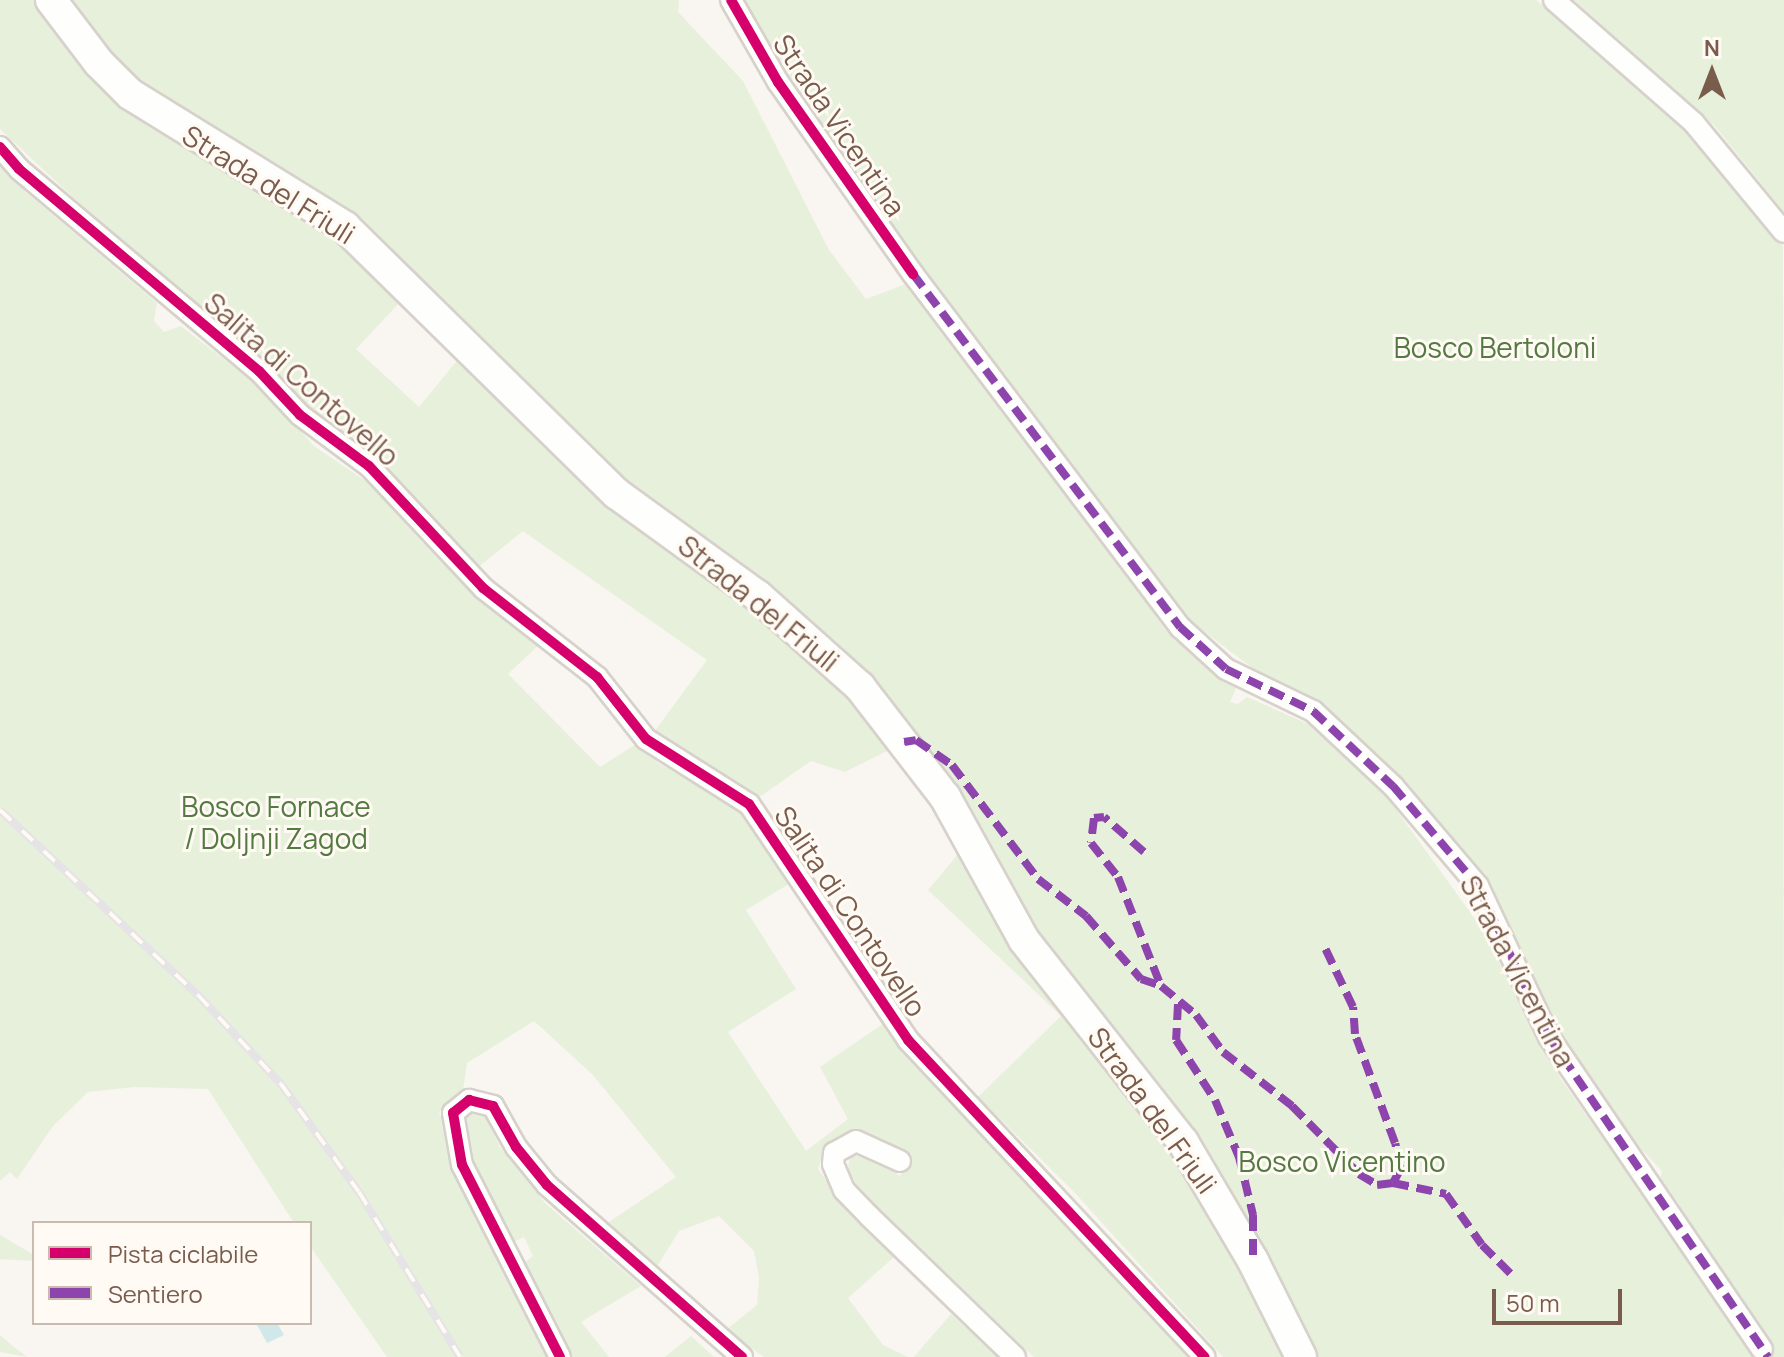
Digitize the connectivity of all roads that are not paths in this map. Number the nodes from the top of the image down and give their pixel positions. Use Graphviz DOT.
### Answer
graph roads {
  1 [pos="51,0"];
  2 [pos="731,0"];
  3 [pos="1554,0"];
  4 [pos="0,147"];
  5 [pos="1784,232"];
  6 [pos="900,1161"];
  7 [pos="1762,1349"];
  8 [pos="560,1357"];
  9 [pos="742,1357"];
  10 [pos="1015,1357"];
  11 [pos="1205,1357"];
  12 [pos="1301,1357"];
  1 -- 12 [label="main road, Strada del Friuli"];
  2 -- 7 [label="street, Strada Vicentina"];
  3 -- 5 [label="street"];
  4 -- 11 [label="street, Salita di Contovello"];
  6 -- 10 [label="street"];
  8 -- 9 [label="street"];
}
